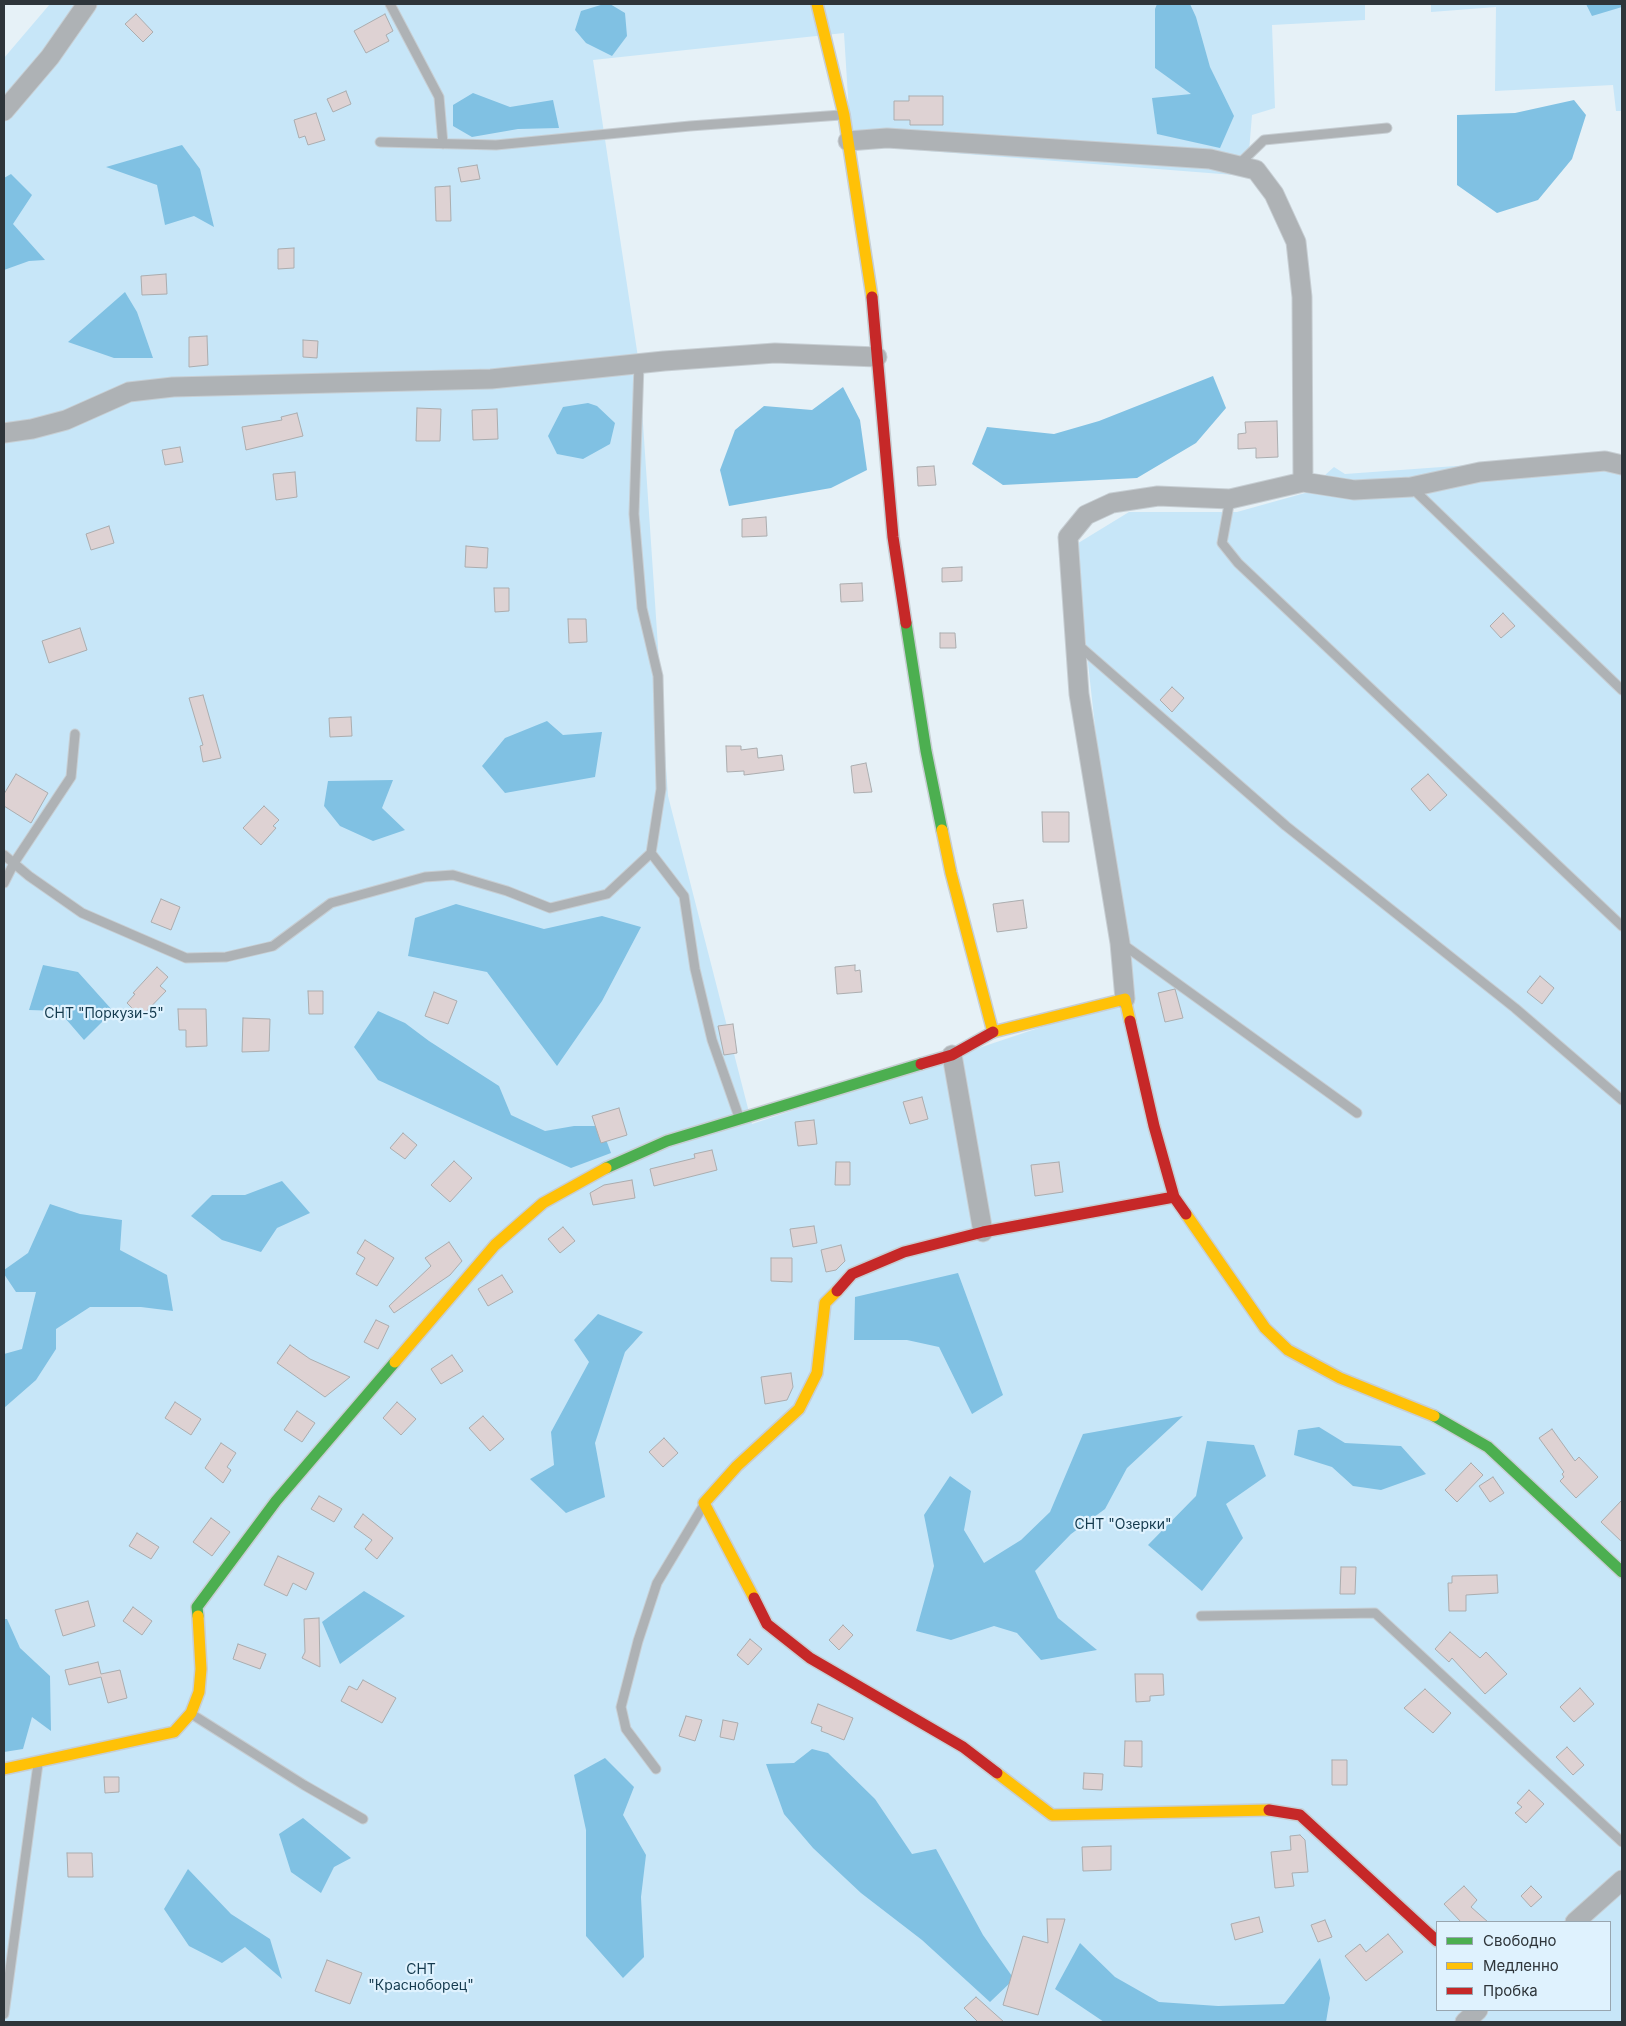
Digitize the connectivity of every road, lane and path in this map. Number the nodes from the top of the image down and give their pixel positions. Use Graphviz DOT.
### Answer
graph roads {
  1 [pos="87,4"];
  2 [pos="390,4"];
  3 [pos="817,4"];
  4 [pos="4,112"];
  5 [pos="844,115"];
  6 [pos="1387,128"];
  7 [pos="848,141"];
  8 [pos="380,142"];
  9 [pos="443,144"];
  10 [pos="1238,166"];
  11 [pos="877,357"];
  12 [pos="639,364"];
  13 [pos="4,433"];
  14 [pos="1622,465"];
  15 [pos="1303,482"];
  16 [pos="1411,487"];
  17 [pos="1230,499"];
  18 [pos="1075,642"];
  19 [pos="1622,690"];
  20 [pos="75,734"];
  21 [pos="651,853"];
  22 [pos="4,854"];
  23 [pos="14,863"];
  24 [pos="4,883"];
  25 [pos="1622,926"];
  26 [pos="1120,943"];
  27 [pos="1125,1000"];
  28 [pos="993,1032"];
  29 [pos="952,1055"];
  30 [pos="1622,1100"];
  31 [pos="1357,1113"];
  32 [pos="739,1118"];
  33 [pos="1174,1197"];
  34 [pos="983,1232"];
  35 [pos="704,1503"];
  36 [pos="1622,1572"];
  37 [pos="1201,1616"];
  38 [pos="191,1713"];
  39 [pos="38,1762"];
  40 [pos="4,1769"];
  41 [pos="656,1769"];
  42 [pos="363,1819"];
  43 [pos="1622,1842"];
  44 [pos="1622,1880"];
  45 [pos="1576,1921"];
  46 [pos="1436,1939"];
  47 [pos="1477,2011"];
  48 [pos="4,2014"];
  49 [pos="1465,2022"];
  1 -- 4 [label="street"];
  2 -- 9 [label="lane"];
  3 -- 5 [label="street"];
  5 -- 7 [label="street"];
  5 -- 9 [label="lane"];
  6 -- 10 [label="lane"];
  7 -- 10 [label="street"];
  7 -- 11 [label="street"];
  8 -- 9 [label="lane"];
  10 -- 15 [label="street"];
  11 -- 12 [label="street"];
  11 -- 28 [label="street"];
  12 -- 13 [label="street"];
  12 -- 21 [label="lane"];
  14 -- 16 [label="street"];
  15 -- 16 [label="street"];
  15 -- 17 [label="street"];
  16 -- 19 [label="lane"];
  17 -- 18 [label="street"];
  17 -- 25 [label="lane"];
  18 -- 26 [label="street"];
  18 -- 30 [label="lane"];
  20 -- 23 [label="lane"];
  21 -- 23 [label="lane"];
  21 -- 32 [label="lane"];
  22 -- 23 [label="lane"];
  23 -- 24 [label="lane"];
  26 -- 27 [label="street"];
  26 -- 31 [label="lane"];
  27 -- 28 [label="street"];
  27 -- 33 [label="street"];
  28 -- 29 [label="street"];
  29 -- 32 [label="street"];
  29 -- 34 [label="street"];
  32 -- 38 [label="street"];
  33 -- 34 [label="street"];
  33 -- 36 [label="street"];
  34 -- 35 [label="street"];
  35 -- 41 [label="lane"];
  35 -- 46 [label="street"];
  37 -- 43 [label="lane"];
  38 -- 39 [label="street"];
  38 -- 42 [label="lane"];
  39 -- 40 [label="street"];
  39 -- 48 [label="lane"];
  44 -- 45 [label="street"];
  47 -- 49 [label="street"];
}
